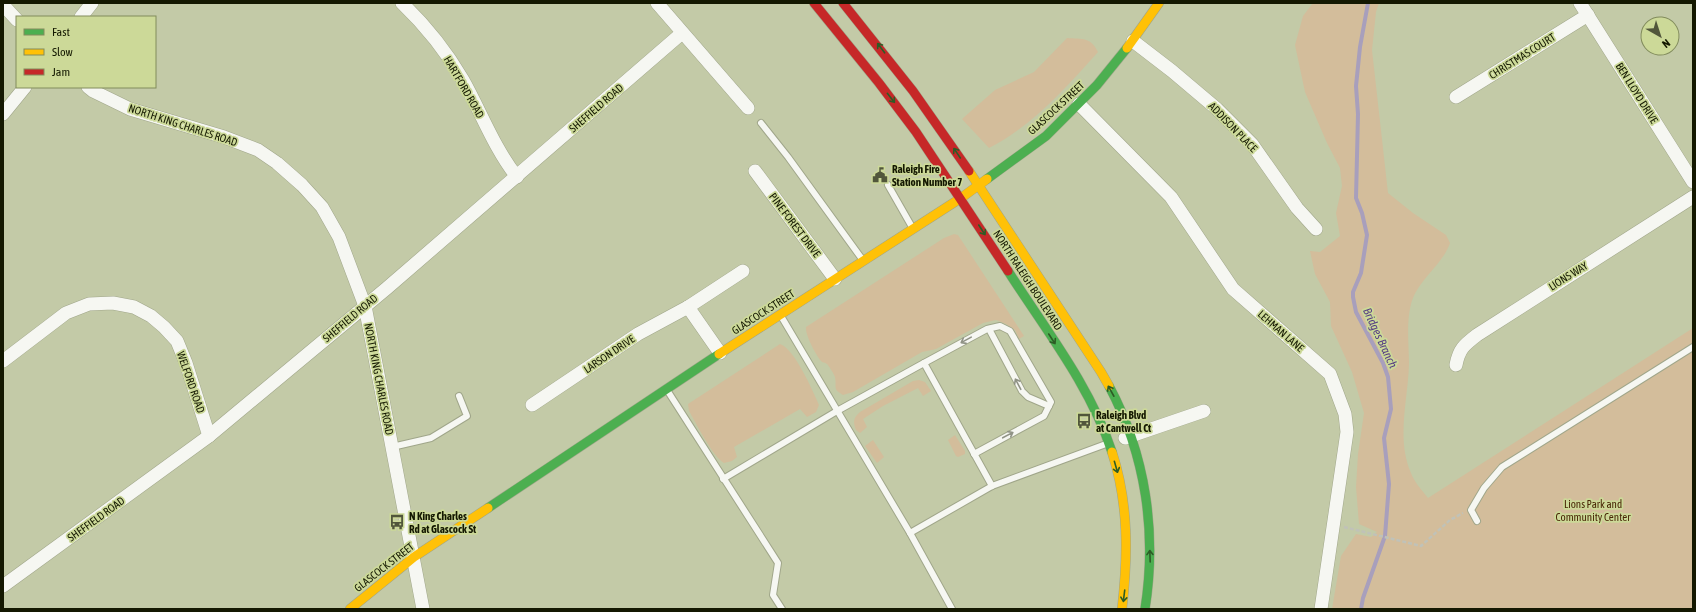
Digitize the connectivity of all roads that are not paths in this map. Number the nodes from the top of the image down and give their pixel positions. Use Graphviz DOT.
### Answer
graph roads {
  1 [pos="92,3"];
  2 [pos="402,3"];
  3 [pos="657,3"];
  4 [pos="814,3"];
  5 [pos="843,3"];
  6 [pos="1159,3"];
  7 [pos="1580,3"];
  8 [pos="3,5"];
  9 [pos="1588,15"];
  10 [pos="82,16"];
  11 [pos="16,19"];
  12 [pos="682,33"];
  13 [pos="1133,42"];
  14 [pos="24,88"];
  15 [pos="89,88"];
  16 [pos="1456,97"];
  17 [pos="1079,104"];
  18 [pos="748,108"];
  19 [pos="3,114"];
  20 [pos="761,124"];
  21 [pos="754,171"];
  22 [pos="517,177"];
  23 [pos="1693,182"];
  24 [pos="978,185"];
  25 [pos="888,186"];
  26 [pos="1693,197"];
  27 [pos="961,198"];
  28 [pos="913,228"];
  29 [pos="1316,229"];
  30 [pos="863,260"];
  31 [pos="743,271"];
  32 [pos="835,279"];
  33 [pos="365,306"];
  34 [pos="688,307"];
  35 [pos="780,314"];
  36 [pos="989,329"];
  37 [pos="1693,347"];
  38 [pos="720,353"];
  39 [pos="3,361"];
  40 [pos="924,363"];
  41 [pos="1456,365"];
  42 [pos="666,389"];
  43 [pos="459,396"];
  44 [pos="532,405"];
  45 [pos="1049,406"];
  46 [pos="838,411"];
  47 [pos="1204,411"];
  48 [pos="209,436"];
  49 [pos="1131,436"];
  50 [pos="1110,443"];
  51 [pos="392,447"];
  52 [pos="974,454"];
  53 [pos="723,479"];
  54 [pos="992,486"];
  55 [pos="1477,521"];
  56 [pos="910,533"];
  57 [pos="414,557"];
  58 [pos="3,586"];
  59 [pos="350,609"];
  60 [pos="423,609"];
  61 [pos="782,609"];
  62 [pos="952,609"];
  63 [pos="1122,609"];
  64 [pos="1145,609"];
  65 [pos="1321,609"];
  1 -- 10 [label="street"];
  2 -- 22 [label="street, HARTFORD ROAD"];
  3 -- 12 [label="street"];
  4 -- 27 [label="main road, NORTH RALEIGH BOULEVARD, one-way"];
  24 -- 5 [label="main road, NORTH RALEIGH BOULEVARD, one-way"];
  6 -- 13 [label="main road, GLASCOCK STREET"];
  7 -- 9 [label="street, BEN LLOYD DRIVE"];
  8 -- 11 [label="street"];
  9 -- 16 [label="street, CHRISTMAS COURT"];
  9 -- 23 [label="street, BEN LLOYD DRIVE"];
  12 -- 18 [label="street"];
  12 -- 22 [label="street, SHEFFIELD ROAD"];
  13 -- 17 [label="main road, GLASCOCK STREET"];
  13 -- 29 [label="street, ADDISON PLACE"];
  14 -- 19 [label="street"];
  15 -- 33 [label="street, NORTH KING CHARLES ROAD"];
  17 -- 24 [label="main road, GLASCOCK STREET"];
  17 -- 65 [label="street, LEHMAN LANE"];
  20 -- 30 [label="lane"];
  21 -- 32 [label="street, PINE FOREST DRIVE"];
  22 -- 33 [label="street, SHEFFIELD ROAD"];
  24 -- 27 [label="main road, GLASCOCK STREET"];
  49 -- 24 [label="main road, NORTH RALEIGH BOULEVARD, one-way"];
  25 -- 28 [label="lane"];
  26 -- 41 [label="street, LIONS WAY"];
  27 -- 28 [label="main road, GLASCOCK STREET"];
  27 -- 50 [label="main road, NORTH RALEIGH BOULEVARD, one-way"];
  28 -- 30 [label="main road, GLASCOCK STREET"];
  30 -- 32 [label="main road, GLASCOCK STREET"];
  31 -- 34 [label="street, LARSON DRIVE"];
  32 -- 35 [label="main road, GLASCOCK STREET"];
  33 -- 48 [label="street, SHEFFIELD ROAD"];
  33 -- 51 [label="street, NORTH KING CHARLES ROAD"];
  34 -- 38 [label="street"];
  34 -- 44 [label="street, LARSON DRIVE"];
  35 -- 38 [label="main road, GLASCOCK STREET"];
  35 -- 46 [label="lane"];
  36 -- 40 [label="lane, one-way"];
  45 -- 36 [label="lane, one-way"];
  36 -- 45 [label="lane"];
  37 -- 55 [label="lane"];
  38 -- 42 [label="main road, GLASCOCK STREET"];
  39 -- 48 [label="street, WELFORD ROAD"];
  40 -- 46 [label="lane"];
  40 -- 52 [label="lane"];
  42 -- 53 [label="lane"];
  42 -- 57 [label="main road, GLASCOCK STREET"];
  43 -- 51 [label="lane"];
  52 -- 45 [label="lane, one-way"];
  46 -- 53 [label="lane"];
  46 -- 56 [label="lane"];
  47 -- 49 [label="street"];
  48 -- 58 [label="street, SHEFFIELD ROAD"];
  49 -- 50 [label="street"];
  64 -- 49 [label="main road, NORTH RALEIGH BOULEVARD, one-way"];
  50 -- 54 [label="lane"];
  50 -- 63 [label="main road, NORTH RALEIGH BOULEVARD, one-way"];
  51 -- 57 [label="street, NORTH KING CHARLES ROAD"];
  52 -- 54 [label="lane"];
  53 -- 61 [label="lane"];
  54 -- 56 [label="lane"];
  56 -- 62 [label="lane"];
  57 -- 59 [label="main road, GLASCOCK STREET"];
  57 -- 60 [label="street, NORTH KING CHARLES ROAD"];
}
